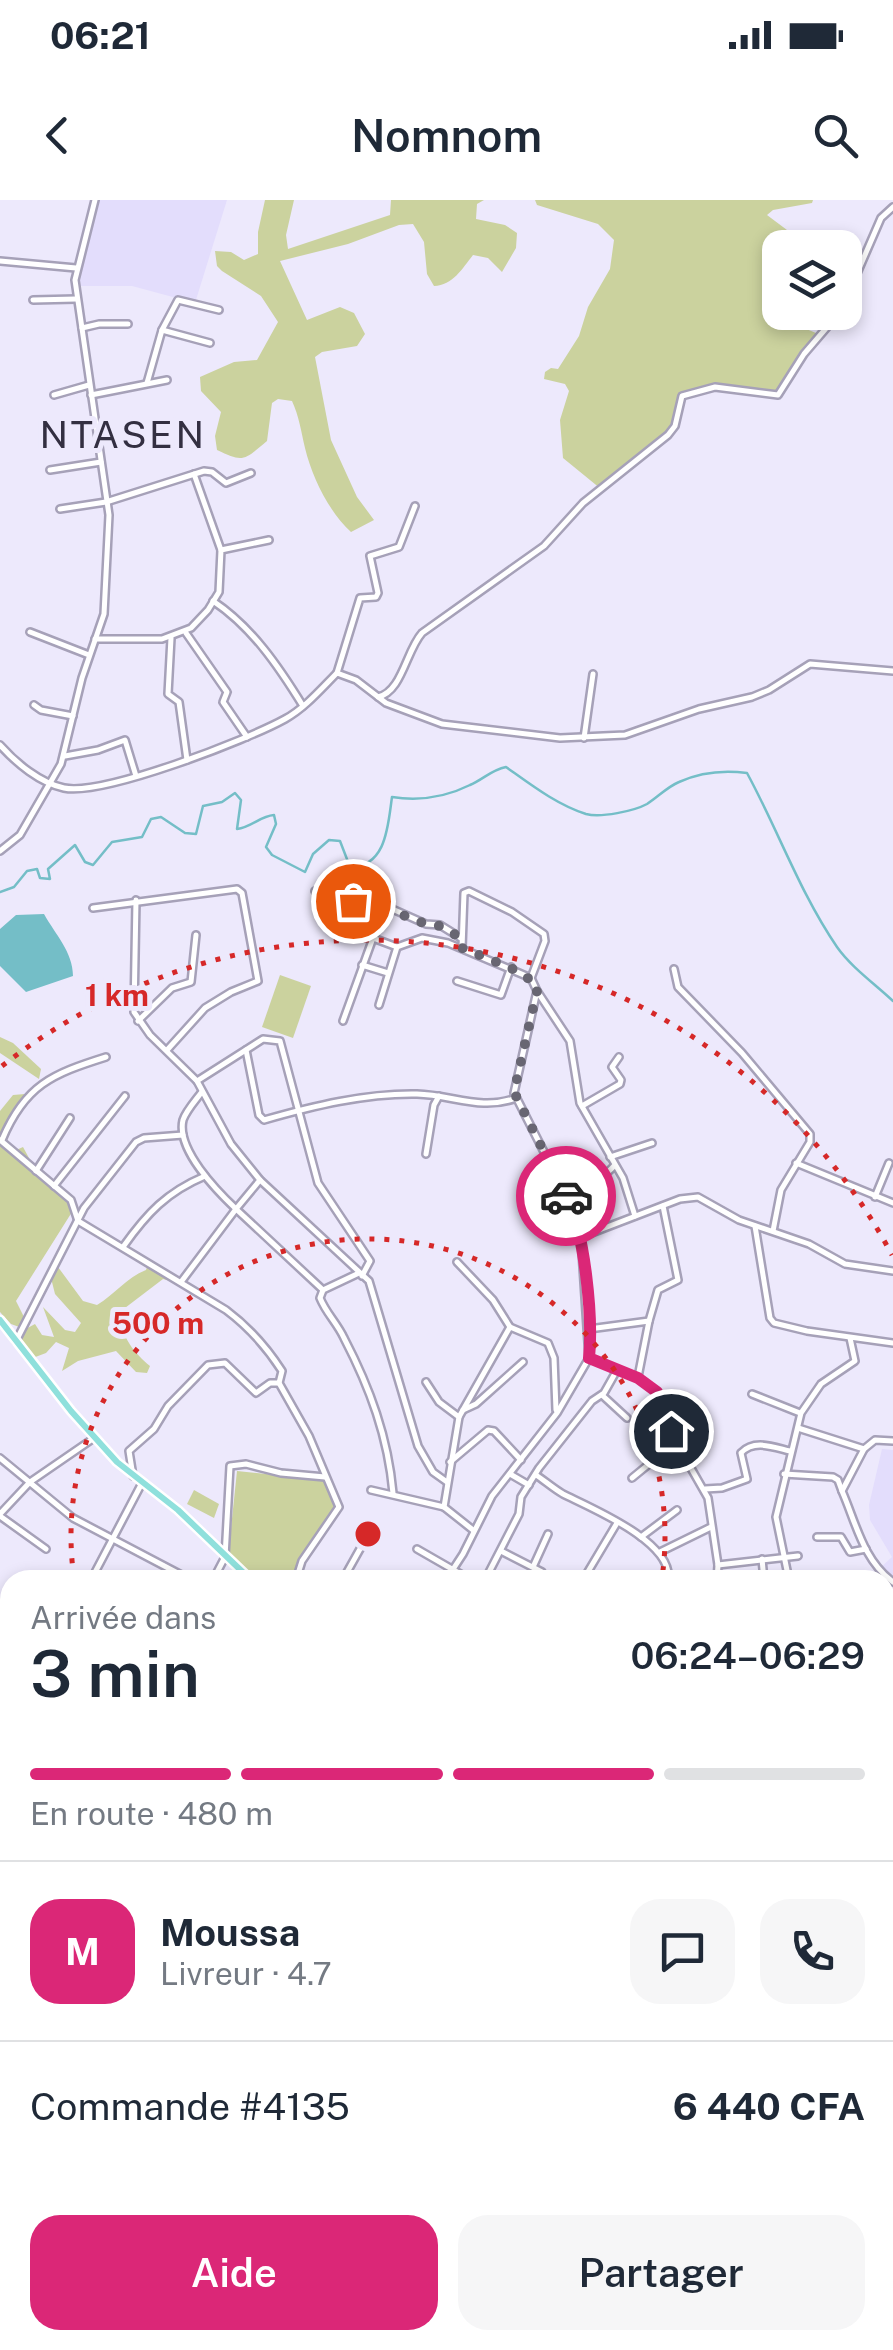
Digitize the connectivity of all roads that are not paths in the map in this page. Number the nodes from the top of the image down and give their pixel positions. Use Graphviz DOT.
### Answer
graph roads {
  1 [pos="95,200"];
  2 [pos="893,207"];
  3 [pos="0,261"];
  4 [pos="862,262"];
  5 [pos="76,268"];
  6 [pos="33,300"];
  7 [pos="76,300"];
  8 [pos="219,310"];
  9 [pos="128,324"];
  10 [pos="82,328"];
  11 [pos="162,330"];
  12 [pos="825,330"];
  13 [pos="210,343"];
  14 [pos="167,380"];
  15 [pos="147,383"];
  16 [pos="90,384"];
  17 [pos="54,395"];
  18 [pos="91,395"];
  19 [pos="101,462"];
  20 [pos="50,470"];
  21 [pos="251,473"];
  22 [pos="194,474"];
  23 [pos="106,502"];
  24 [pos="415,506"];
  25 [pos="60,509"];
  26 [pos="270,540"];
  27 [pos="221,550"];
  28 [pos="213,601"];
  29 [pos="30,632"];
  30 [pos="185,632"];
  31 [pos="171,638"];
  32 [pos="94,639"];
  33 [pos="90,655"];
  34 [pos="893,671"];
  35 [pos="337,673"];
  36 [pos="593,674"];
  37 [pos="378,697"];
  38 [pos="34,705"];
  39 [pos="303,706"];
  40 [pos="73,716"];
  41 [pos="247,737"];
  42 [pos="584,738"];
  43 [pos="0,745"];
  44 [pos="65,756"];
  45 [pos="186,760"];
  46 [pos="136,776"];
  47 [pos="52,782"];
  48 [pos="0,851"];
  49 [pos="315,891"];
  50 [pos="136,900"];
  51 [pos="93,908"];
  52 [pos="196,934"];
  53 [pos="461,938"];
  54 [pos="396,947"];
  55 [pos="462,948"];
  56 [pos="362,965"];
  57 [pos="511,968"];
  58 [pos="674,969"];
  59 [pos="388,974"];
  60 [pos="531,978"];
  61 [pos="458,981"];
  62 [pos="537,991"];
  63 [pos="379,1005"];
  64 [pos="138,1021"];
  65 [pos="343,1021"];
  66 [pos="168,1050"];
  67 [pos="246,1050"];
  68 [pos="619,1056"];
  69 [pos="106,1058"];
  70 [pos="196,1081"];
  71 [pos="201,1092"];
  72 [pos="126,1096"];
  73 [pos="439,1096"];
  74 [pos="516,1098"];
  75 [pos="582,1106"];
  76 [pos="296,1111"];
  77 [pos="70,1118"];
  78 [pos="183,1135"];
  79 [pos="1,1140"];
  80 [pos="652,1143"];
  81 [pos="426,1154"];
  82 [pos="610,1157"];
  83 [pos="796,1163"];
  84 [pos="889,1163"];
  85 [pos="614,1166"];
  86 [pos="36,1171"];
  87 [pos="206,1176"];
  88 [pos="260,1180"];
  89 [pos="54,1186"];
  90 [pos="875,1197"];
  91 [pos="893,1203"];
  92 [pos="662,1206"];
  93 [pos="572,1208"];
  94 [pos="236,1209"];
  95 [pos="635,1216"];
  96 [pos="78,1221"];
  97 [pos="755,1226"];
  98 [pos="774,1231"];
  99 [pos="581,1237"];
  100 [pos="123,1247"];
  101 [pos="457,1262"];
  102 [pos="893,1272"];
  103 [pos="360,1274"];
  104 [pos="181,1282"];
  105 [pos="324,1290"];
  106 [pos="0,1320"];
  107 [pos="649,1321"];
  108 [pos="510,1327"];
  109 [pos="589,1328"];
  110 [pos="850,1338"];
  111 [pos="16,1341"];
  112 [pos="893,1342"];
  113 [pos="589,1358"];
  114 [pos="523,1362"];
  115 [pos="618,1369"];
  116 [pos="638,1378"];
  117 [pos="426,1382"];
  118 [pos="279,1383"];
  119 [pos="752,1394"];
  120 [pos="602,1395"];
  121 [pos="556,1413"];
  122 [pos="801,1413"];
  123 [pos="461,1414"];
  124 [pos="628,1418"];
  125 [pos="798,1428"];
  126 [pos="94,1438"];
  127 [pos="893,1441"];
  128 [pos="676,1442"];
  129 [pos="864,1449"];
  130 [pos="790,1451"];
  131 [pos="0,1458"];
  132 [pos="521,1460"];
  133 [pos="450,1462"];
  134 [pos="510,1474"];
  135 [pos="784,1474"];
  136 [pos="535,1475"];
  137 [pos="134,1476"];
  138 [pos="326,1477"];
  139 [pos="632,1478"];
  140 [pos="30,1482"];
  141 [pos="447,1482"];
  142 [pos="142,1483"];
  143 [pos="529,1485"];
  144 [pos="704,1489"];
  145 [pos="370,1490"];
  146 [pos="842,1491"];
  147 [pos="393,1493"];
  148 [pos="444,1507"];
  149 [pos="677,1510"];
  150 [pos="0,1515"];
  151 [pos="617,1523"];
  152 [pos="710,1527"];
  153 [pos="473,1530"];
  154 [pos="548,1534"];
  155 [pos="641,1537"];
  156 [pos="817,1537"];
  157 [pos="112,1539"];
  158 [pos="46,1549"];
  159 [pos="360,1549"];
  160 [pos="417,1549"];
  161 [pos="866,1549"];
  162 [pos="501,1551"];
  163 [pos="660,1552"];
  164 [pos="798,1556"];
  165 [pos="782,1557"];
  166 [pos="225,1558"];
  167 [pos="762,1560"];
  168 [pos="718,1565"];
  169 [pos="533,1567"];
  170 [pos="96,1570"];
  171 [pos="170,1570"];
  172 [pos="218,1570"];
  173 [pos="236,1570"];
  174 [pos="299,1570"];
  175 [pos="348,1570"];
  176 [pos="450,1570"];
  177 [pos="453,1570"];
  178 [pos="490,1570"];
  179 [pos="538,1570"];
  180 [pos="589,1570"];
  181 [pos="670,1570"];
  182 [pos="718,1570"];
  183 [pos="763,1570"];
  184 [pos="786,1570"];
  185 [pos="878,1570"];
  1 -- 5 [label="street"];
  2 -- 4 [label="street"];
  3 -- 5 [label="street"];
  5 -- 7 [label="street"];
  6 -- 7 [label="street"];
  7 -- 10 [label="street"];
  8 -- 11 [label="street"];
  9 -- 10 [label="street"];
  10 -- 16 [label="street"];
  11 -- 13 [label="street"];
  11 -- 15 [label="street"];
  12 -- 37 [label="street"];
  14 -- 15 [label="street"];
  15 -- 18 [label="street"];
  16 -- 17 [label="street"];
  16 -- 18 [label="street"];
  18 -- 19 [label="street"];
  19 -- 20 [label="street"];
  19 -- 23 [label="street"];
  21 -- 22 [label="street"];
  22 -- 23 [label="street"];
  22 -- 27 [label="street"];
  23 -- 25 [label="street"];
  23 -- 32 [label="street"];
  24 -- 35 [label="street"];
  26 -- 27 [label="street"];
  27 -- 28 [label="street"];
  28 -- 30 [label="street"];
  28 -- 39 [label="street"];
  29 -- 33 [label="street"];
  30 -- 31 [label="street"];
  30 -- 41 [label="street"];
  31 -- 32 [label="street"];
  31 -- 45 [label="street"];
  32 -- 33 [label="street"];
  33 -- 40 [label="street"];
  34 -- 42 [label="street"];
  35 -- 37 [label="street"];
  35 -- 39 [label="street"];
  36 -- 42 [label="street"];
  37 -- 42 [label="street"];
  38 -- 40 [label="street"];
  39 -- 41 [label="street"];
  40 -- 44 [label="street"];
  41 -- 45 [label="street"];
  43 -- 47 [label="street"];
  44 -- 46 [label="street"];
  44 -- 47 [label="street"];
  45 -- 46 [label="street"];
  46 -- 47 [label="street"];
  47 -- 48 [label="street"];
  49 -- 53 [label="street"];
  50 -- 51 [label="street"];
  50 -- 64 [label="street"];
  50 -- 66 [label="street"];
  52 -- 64 [label="street"];
  53 -- 55 [label="street"];
  53 -- 60 [label="street"];
  54 -- 55 [label="street"];
  54 -- 56 [label="street"];
  54 -- 59 [label="street"];
  55 -- 57 [label="street"];
  56 -- 59 [label="street"];
  56 -- 65 [label="street"];
  57 -- 60 [label="street"];
  57 -- 61 [label="street"];
  58 -- 83 [label="street"];
  59 -- 63 [label="street"];
  60 -- 62 [label="street"];
  62 -- 74 [label="street"];
  62 -- 75 [label="street"];
  64 -- 66 [label="street"];
  66 -- 70 [label="street"];
  67 -- 70 [label="street"];
  67 -- 76 [label="street"];
  67 -- 76 [label="street"];
  68 -- 75 [label="street"];
  69 -- 79 [label="street"];
  70 -- 71 [label="street"];
  71 -- 78 [label="street"];
  71 -- 88 [label="street"];
  72 -- 89 [label="street"];
  73 -- 74 [label="street"];
  73 -- 76 [label="street"];
  73 -- 81 [label="street"];
  74 -- 93 [label="street"];
  75 -- 82 [label="street"];
  76 -- 103 [label="street"];
  77 -- 86 [label="street"];
  78 -- 87 [label="street"];
  78 -- 96 [label="street"];
  79 -- 86 [label="street"];
  80 -- 82 [label="street"];
  82 -- 85 [label="street"];
  83 -- 90 [label="street"];
  83 -- 98 [label="street"];
  84 -- 90 [label="street"];
  85 -- 93 [label="street"];
  85 -- 95 [label="street"];
  86 -- 89 [label="street"];
  87 -- 94 [label="street"];
  87 -- 100 [label="street"];
  88 -- 94 [label="street"];
  88 -- 103 [label="street"];
  89 -- 96 [label="street"];
  90 -- 91 [label="street"];
  92 -- 95 [label="street"];
  92 -- 97 [label="street"];
  92 -- 107 [label="street"];
  93 -- 99 [label="street"];
  94 -- 104 [label="street"];
  94 -- 105 [label="street"];
  95 -- 99 [label="street"];
  96 -- 100 [label="street"];
  96 -- 111 [label="street"];
  97 -- 98 [label="street"];
  97 -- 110 [label="street"];
  98 -- 102 [label="street"];
  99 -- 109 [label="street"];
  100 -- 104 [label="street"];
  101 -- 108 [label="street"];
  103 -- 105 [label="street"];
  103 -- 141 [label="street"];
  104 -- 118 [label="street"];
  105 -- 147 [label="street"];
  106 -- 111 [label="main road"];
  107 -- 109 [label="street"];
  107 -- 116 [label="street"];
  108 -- 121 [label="street"];
  108 -- 123 [label="street"];
  109 -- 113 [label="street"];
  110 -- 112 [label="street"];
  110 -- 122 [label="street"];
  111 -- 126 [label="main road"];
  113 -- 115 [label="street"];
  113 -- 121 [label="street"];
  114 -- 123 [label="street"];
  115 -- 116 [label="street"];
  115 -- 120 [label="street"];
  116 -- 128 [label="street"];
  117 -- 123 [label="street"];
  118 -- 137 [label="street"];
  118 -- 138 [label="street"];
  119 -- 122 [label="street"];
  120 -- 124 [label="street"];
  120 -- 136 [label="street"];
  121 -- 132 [label="street"];
  122 -- 125 [label="street"];
  123 -- 133 [label="street"];
  125 -- 129 [label="street"];
  125 -- 130 [label="street"];
  126 -- 137 [label="main road"];
  126 -- 140 [label="street"];
  127 -- 129 [label="street"];
  128 -- 139 [label="street"];
  128 -- 144 [label="street"];
  129 -- 146 [label="street"];
  130 -- 135 [label="street"];
  130 -- 144 [label="street"];
  131 -- 140 [label="street"];
  132 -- 133 [label="street"];
  132 -- 134 [label="street"];
  133 -- 141 [label="street"];
  134 -- 143 [label="street"];
  134 -- 153 [label="street"];
  135 -- 146 [label="street"];
  135 -- 165 [label="street"];
  136 -- 143 [label="street"];
  136 -- 151 [label="street"];
  137 -- 142 [label="main road"];
  138 -- 166 [label="street"];
  138 -- 174 [label="street"];
  140 -- 150 [label="street"];
  140 -- 157 [label="street"];
  141 -- 148 [label="street"];
  142 -- 157 [label="street"];
  142 -- 166 [label="main road"];
  143 -- 162 [label="street"];
  144 -- 152 [label="street"];
  145 -- 147 [label="street"];
  146 -- 161 [label="street"];
  147 -- 148 [label="street"];
  148 -- 153 [label="street"];
  149 -- 155 [label="street"];
  150 -- 158 [label="street"];
  151 -- 155 [label="street"];
  151 -- 180 [label="street"];
  152 -- 163 [label="street"];
  152 -- 168 [label="street"];
  153 -- 177 [label="street"];
  154 -- 169 [label="street"];
  155 -- 163 [label="street"];
  156 -- 161 [label="street"];
  157 -- 170 [label="street"];
  157 -- 171 [label="street"];
  159 -- 175 [label="street"];
  160 -- 176 [label="street"];
  161 -- 185 [label="street"];
  162 -- 169 [label="street"];
  162 -- 178 [label="street"];
  163 -- 181 [label="street"];
  164 -- 165 [label="street"];
  165 -- 167 [label="street"];
  165 -- 184 [label="street"];
  166 -- 172 [label="street"];
  166 -- 173 [label="main road"];
  167 -- 168 [label="street"];
  167 -- 183 [label="street"];
  168 -- 182 [label="street"];
  169 -- 179 [label="street"];
}
